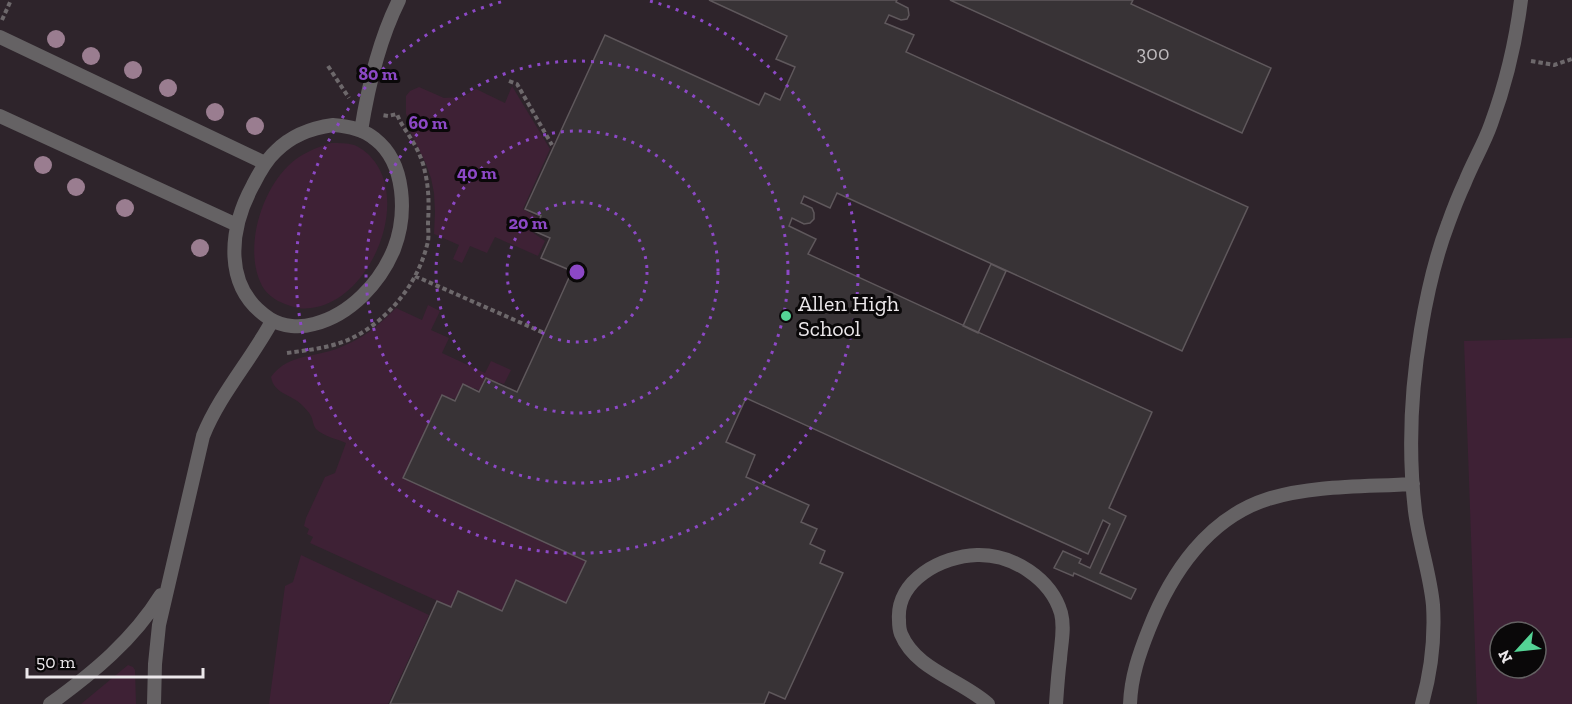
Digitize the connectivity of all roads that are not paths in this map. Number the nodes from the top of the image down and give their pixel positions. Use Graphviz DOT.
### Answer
graph roads {
  1 [pos="399,0"];
  2 [pos="1521,0"];
  3 [pos="0,37"];
  4 [pos="0,116"];
  5 [pos="361,131"];
  6 [pos="265,163"];
  7 [pos="237,225"];
  8 [pos="272,321"];
  9 [pos="1413,484"];
  10 [pos="168,582"];
  11 [pos="50,704"];
  12 [pos="154,704"];
  13 [pos="988,704"];
  14 [pos="1056,704"];
  15 [pos="1130,704"];
  16 [pos="1422,704"];
  1 -- 5 [label="lane"];
  2 -- 9 [label="lane"];
  3 -- 6 [label="lane"];
  4 -- 7 [label="lane"];
  5 -- 6 [label="lane"];
  5 -- 8 [label="lane"];
  6 -- 7 [label="lane"];
  7 -- 8 [label="lane"];
  8 -- 10 [label="lane"];
  9 -- 15 [label="lane"];
  9 -- 16 [label="lane"];
  10 -- 11 [label="lane"];
  10 -- 12 [label="lane"];
  13 -- 14 [label="lane"];
}
